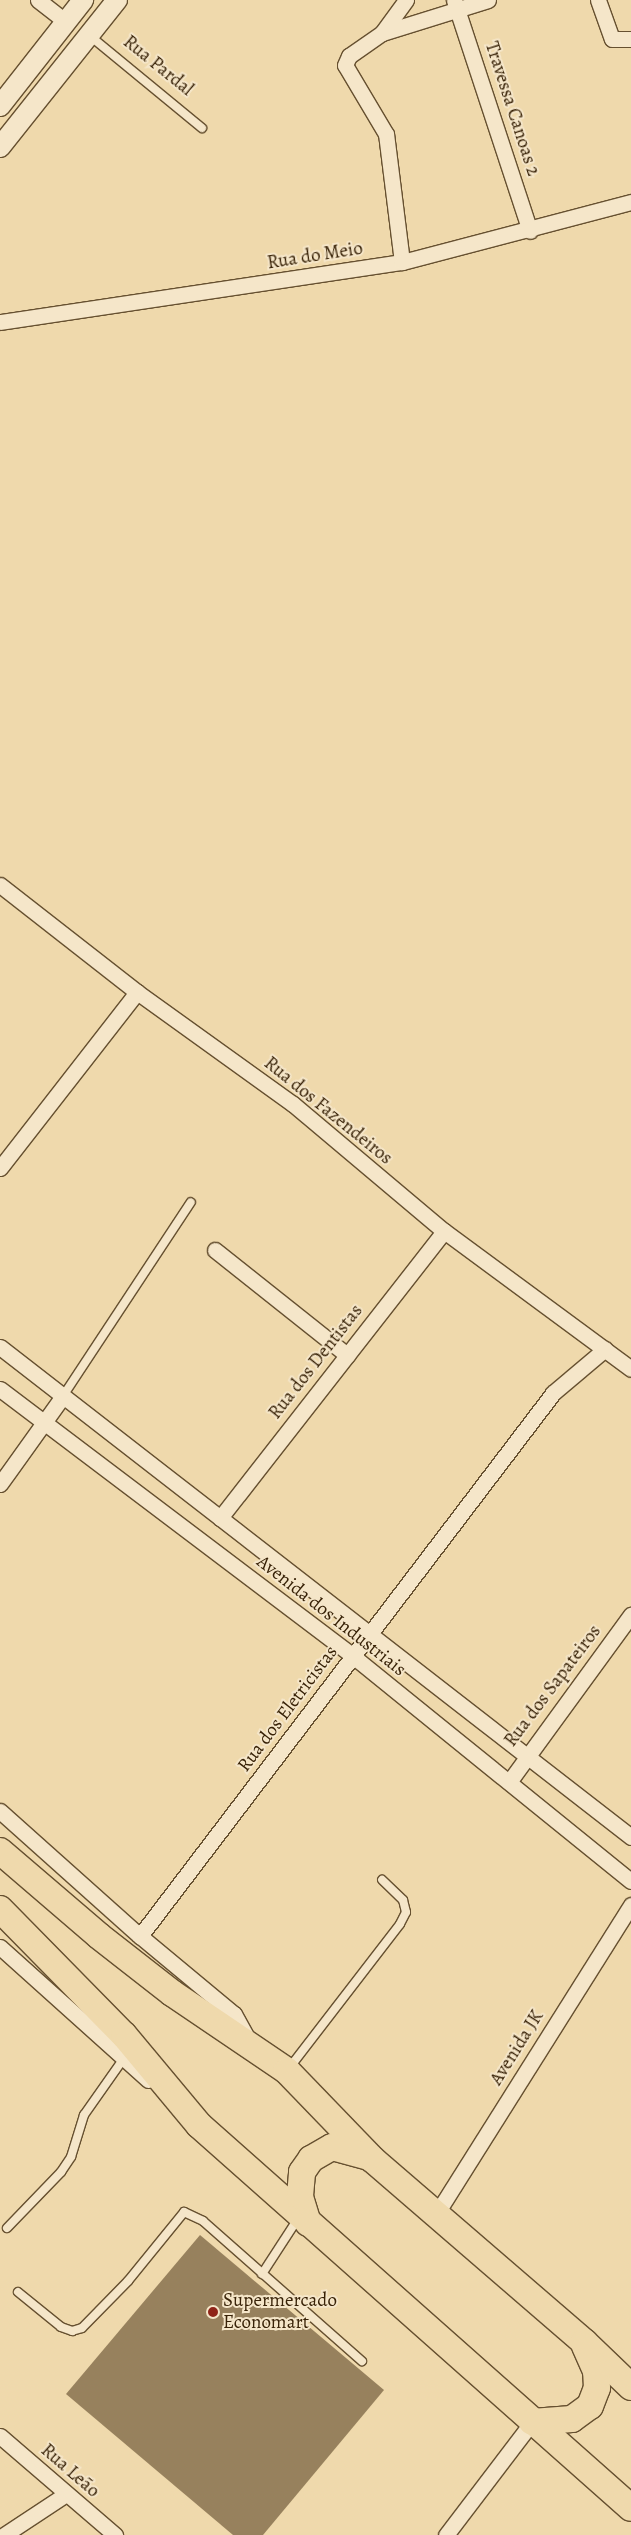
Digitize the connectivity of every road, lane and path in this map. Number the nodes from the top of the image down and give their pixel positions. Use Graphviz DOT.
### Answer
graph roads {
  1 [pos="38,0"];
  2 [pos="83,0"];
  3 [pos="117,0"];
  4 [pos="406,0"];
  5 [pos="488,0"];
  6 [pos="598,0"];
  7 [pos="456,5"];
  8 [pos="66,22"];
  9 [pos="382,32"];
  10 [pos="89,35"];
  11 [pos="631,39"];
  12 [pos="0,106"];
  13 [pos="202,128"];
  14 [pos="0,146"];
  15 [pos="631,202"];
  16 [pos="530,231"];
  17 [pos="402,262"];
  18 [pos="0,322"];
  19 [pos="0,885"];
  20 [pos="137,992"];
  21 [pos="0,1168"];
  22 [pos="191,1202"];
  23 [pos="444,1231"];
  24 [pos="215,1250"];
  25 [pos="0,1347"];
  26 [pos="605,1349"];
  27 [pos="346,1355"];
  28 [pos="631,1369"];
  29 [pos="0,1389"];
  30 [pos="63,1396"];
  31 [pos="45,1424"];
  32 [pos="0,1484"];
  33 [pos="220,1518"];
  34 [pos="631,1615"];
  35 [pos="370,1634"];
  36 [pos="354,1657"];
  37 [pos="525,1756"];
  38 [pos="509,1782"];
  39 [pos="0,1811"];
  40 [pos="631,1837"];
  41 [pos="0,1851"];
  42 [pos="382,1880"];
  43 [pos="631,1881"];
  44 [pos="631,1905"];
  45 [pos="0,1909"];
  46 [pos="140,1936"];
  47 [pos="0,1947"];
  48 [pos="254,2049"];
  49 [pos="124,2058"];
  50 [pos="287,2071"];
  51 [pos="199,2125"];
  52 [pos="372,2159"];
  53 [pos="437,2213"];
  54 [pos="304,2219"];
  55 [pos="7,2228"];
  56 [pos="262,2274"];
  57 [pos="18,2292"];
  58 [pos="584,2342"];
  59 [pos="362,2361"];
  60 [pos="631,2387"];
  61 [pos="532,2422"];
  62 [pos="0,2436"];
  63 [pos="66,2494"];
  64 [pos="631,2510"];
  65 [pos="4,2535"];
  66 [pos="115,2535"];
  67 [pos="446,2535"];
  1 -- 8 [label="street"];
  2 -- 8 [label="main road"];
  3 -- 10 [label="main road"];
  4 -- 9 [label="street"];
  5 -- 7 [label="street"];
  6 -- 11 [label="street"];
  7 -- 9 [label="street"];
  7 -- 16 [label="street, Travessa Canoas 2"];
  8 -- 12 [label="main road"];
  9 -- 17 [label="street"];
  10 -- 13 [label="lane, Rua Pardal"];
  10 -- 14 [label="main road"];
  15 -- 16 [label="street, Rua do Meio"];
  16 -- 17 [label="street, Rua do Meio"];
  17 -- 18 [label="street, Rua do Meio"];
  19 -- 20 [label="street, Rua dos Fazendeiros"];
  20 -- 21 [label="street"];
  20 -- 23 [label="street, Rua dos Fazendeiros"];
  22 -- 30 [label="lane"];
  23 -- 26 [label="street, Rua dos Fazendeiros"];
  23 -- 27 [label="street, Rua dos Dentistas"];
  24 -- 27 [label="street"];
  25 -- 30 [label="street, Avenida dos Industriais"];
  26 -- 28 [label="street, Rua dos Fazendeiros"];
  26 -- 35 [label="street, Rua dos Eletricistas"];
  27 -- 33 [label="street, Rua dos Dentistas"];
  29 -- 31 [label="street, Avenida dos Industriais"];
  30 -- 31 [label="street"];
  30 -- 33 [label="street, Avenida dos Industriais"];
  31 -- 32 [label="street"];
  31 -- 36 [label="street, Avenida dos Industriais"];
  33 -- 35 [label="street, Avenida dos Industriais"];
  34 -- 37 [label="street, Rua dos Sapateiros"];
  35 -- 36 [label="street, Rua dos Eletricistas"];
  35 -- 37 [label="street, Avenida dos Industriais"];
  36 -- 38 [label="street, Avenida dos Industriais"];
  36 -- 46 [label="street, Rua dos Eletricistas"];
  37 -- 38 [label="street, Rua dos Sapateiros"];
  37 -- 40 [label="street, Avenida dos Industriais"];
  38 -- 43 [label="street, Avenida dos Industriais"];
  39 -- 46 [label="street"];
  41 -- 48 [label="highway"];
  42 -- 50 [label="lane"];
  44 -- 53 [label="street, Avenida JK"];
  45 -- 51 [label="highway"];
  46 -- 48 [label="street"];
  47 -- 49 [label="street"];
  48 -- 50 [label="highway"];
  49 -- 51 [label="street"];
  49 -- 55 [label="lane"];
  50 -- 52 [label="highway"];
  51 -- 54 [label="highway"];
  52 -- 53 [label="highway"];
  52 -- 54 [label="highway"];
  53 -- 58 [label="highway"];
  54 -- 56 [label="lane"];
  54 -- 61 [label="highway"];
  56 -- 57 [label="lane"];
  56 -- 59 [label="lane"];
  58 -- 60 [label="highway"];
  58 -- 61 [label="highway"];
  61 -- 64 [label="highway"];
  61 -- 67 [label="street"];
  62 -- 63 [label="street, Rua Leão"];
  63 -- 65 [label="street"];
  63 -- 66 [label="street, Rua Leão"];
}
